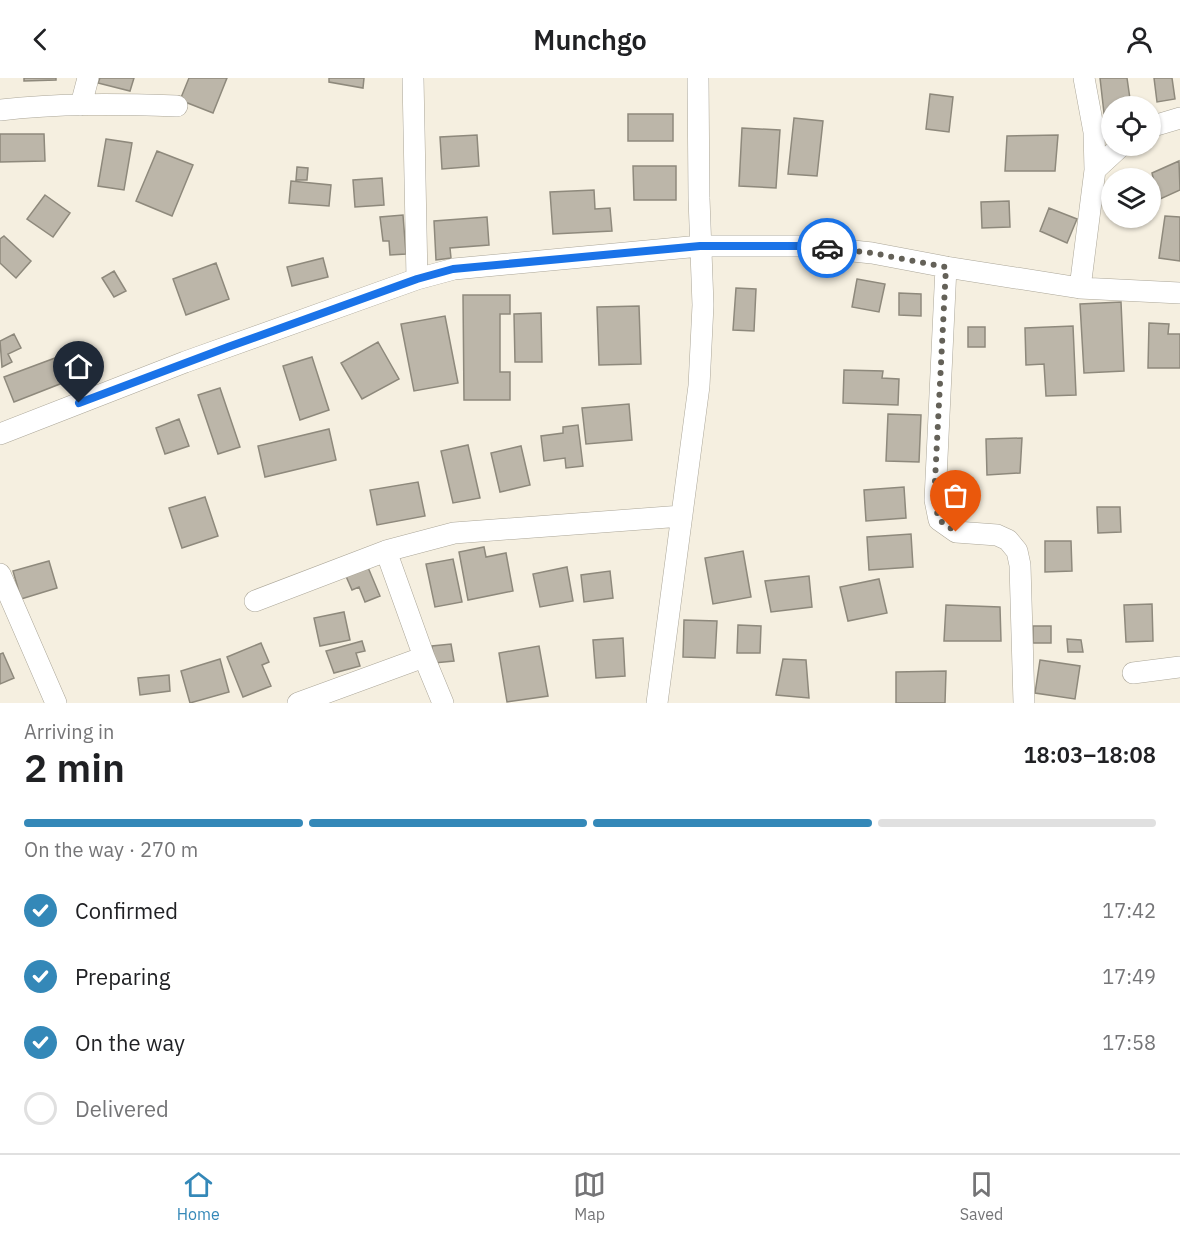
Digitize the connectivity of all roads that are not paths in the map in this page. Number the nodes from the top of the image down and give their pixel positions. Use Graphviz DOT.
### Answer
graph roads {
  1 [pos="88,78"];
  2 [pos="414,78"];
  3 [pos="698,78"];
  4 [pos="1084,78"];
  5 [pos="81,105"];
  6 [pos="177,106"];
  7 [pos="0,110"];
  8 [pos="1180,118"];
  9 [pos="1161,124"];
  10 [pos="1110,156"];
  11 [pos="1095,170"];
  12 [pos="700,246"];
  13 [pos="946,267"];
  14 [pos="417,279"];
  15 [pos="1080,288"];
  16 [pos="1180,293"];
  17 [pos="0,434"];
  18 [pos="682,516"];
  19 [pos="386,551"];
  20 [pos="0,574"];
  21 [pos="255,601"];
  22 [pos="424,657"];
  23 [pos="1180,667"];
  24 [pos="1133,673"];
  25 [pos="56,703"];
  26 [pos="298,703"];
  27 [pos="443,703"];
  28 [pos="657,703"];
  29 [pos="1024,703"];
  1 -- 5 [label="street"];
  2 -- 14 [label="street"];
  3 -- 12 [label="street"];
  4 -- 11 [label="street"];
  5 -- 6 [label="street"];
  5 -- 7 [label="street"];
  8 -- 9 [label="street"];
  10 -- 11 [label="street"];
  11 -- 15 [label="street"];
  12 -- 13 [label="street"];
  12 -- 14 [label="street"];
  12 -- 18 [label="street"];
  13 -- 15 [label="street"];
  13 -- 29 [label="street"];
  14 -- 17 [label="street"];
  15 -- 16 [label="street"];
  18 -- 19 [label="street"];
  18 -- 28 [label="street"];
  19 -- 21 [label="street"];
  19 -- 22 [label="street"];
  20 -- 25 [label="street"];
  22 -- 26 [label="street"];
  22 -- 27 [label="street"];
  23 -- 24 [label="street"];
}
